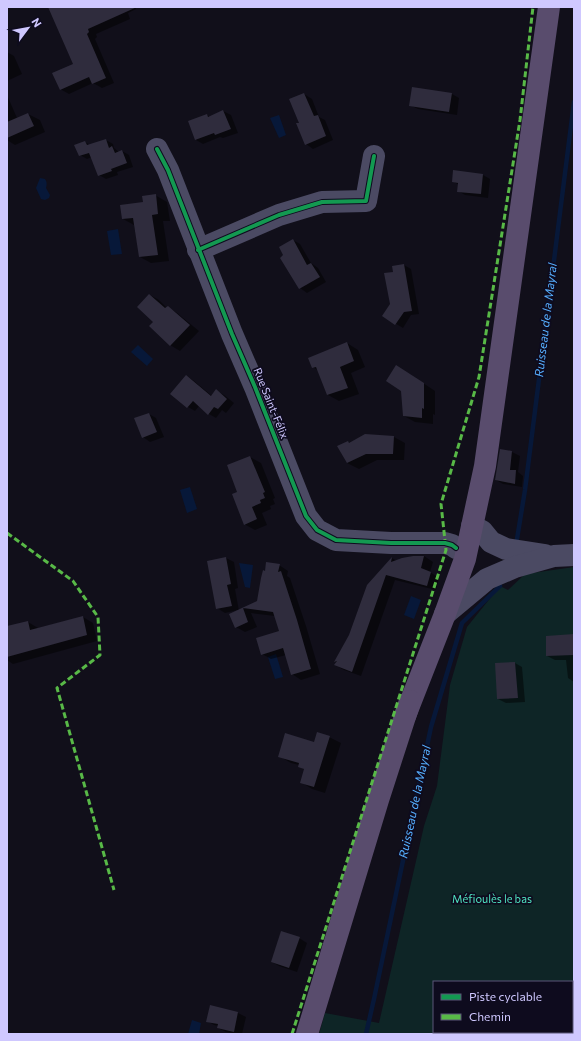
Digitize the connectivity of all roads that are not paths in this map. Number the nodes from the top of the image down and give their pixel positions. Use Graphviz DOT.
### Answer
graph roads {
  1 [pos="549,7"];
  2 [pos="158,149"];
  3 [pos="374,156"];
  4 [pos="198,250"];
  5 [pos="498,368"];
  6 [pos="472,526"];
  7 [pos="456,548"];
  8 [pos="564,556"];
  9 [pos="445,614"];
  10 [pos="405,716"];
  11 [pos="307,1034"];
  1 -- 5 [label="main road"];
  2 -- 4 [label="street, Rue Saint-Félix"];
  3 -- 4 [label="street"];
  4 -- 7 [label="street, Rue Saint-Félix"];
  5 -- 6 [label="main road"];
  5 -- 7 [label="main road"];
  6 -- 8 [label="street"];
  6 -- 9 [label="main road"];
  7 -- 10 [label="main road"];
  8 -- 9 [label="street"];
  9 -- 10 [label="main road"];
  10 -- 11 [label="main road"];
}
